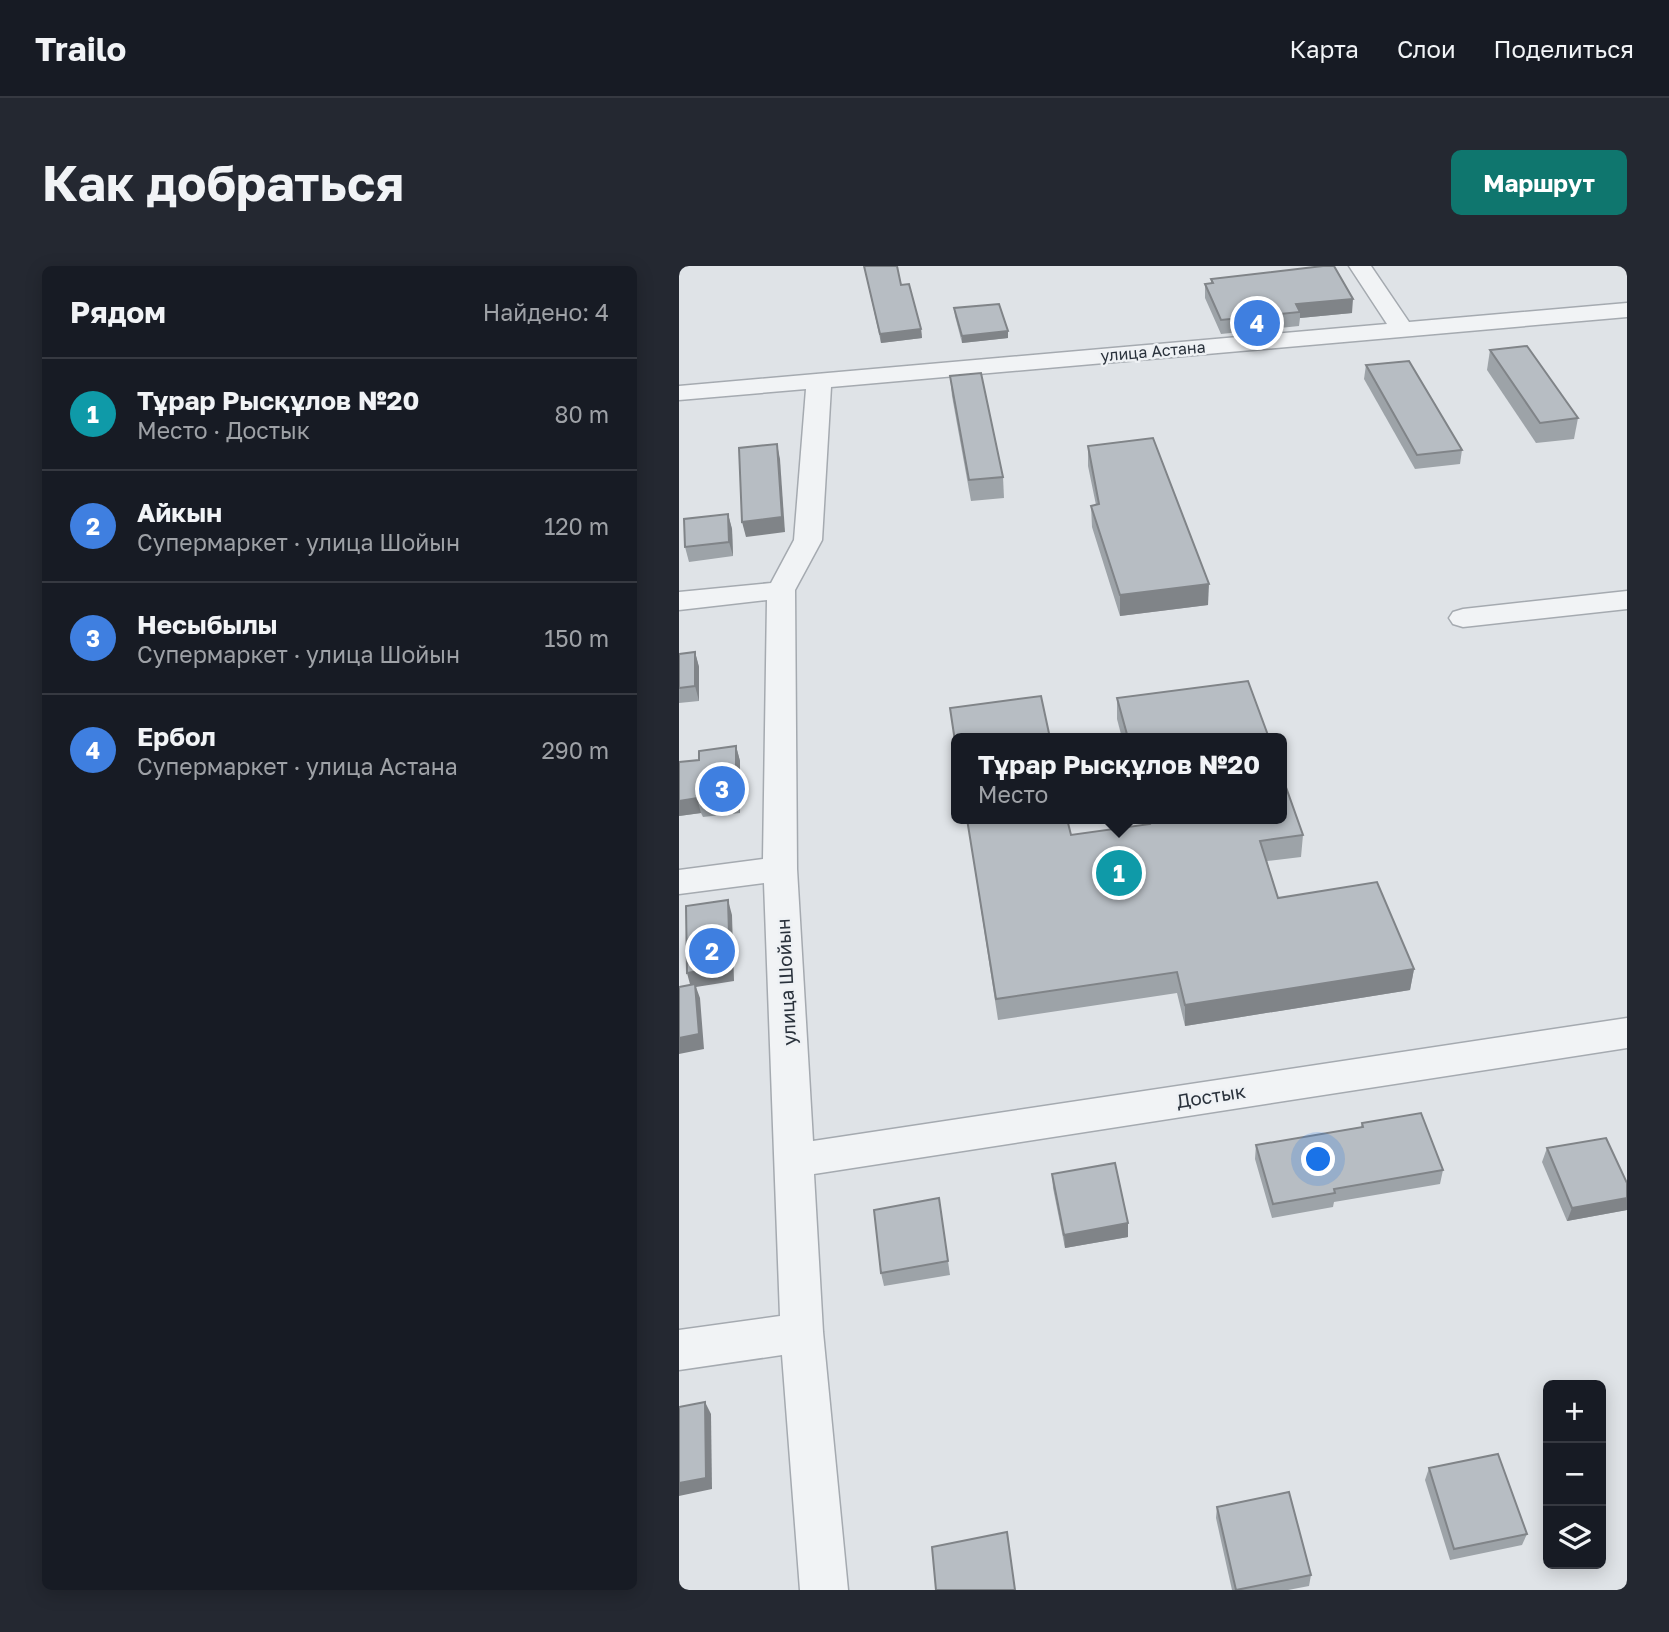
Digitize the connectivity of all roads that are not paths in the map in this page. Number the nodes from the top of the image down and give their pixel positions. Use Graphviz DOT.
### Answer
graph roads {
  1 [pos="1360,266"];
  2 [pos="1627,310"];
  3 [pos="1401,328"];
  4 [pos="819,381"];
  5 [pos="679,394"];
  6 [pos="781,590"];
  7 [pos="1627,600"];
  8 [pos="679,601"];
  9 [pos="1464,618"];
  10 [pos="780,869"];
  11 [pos="679,882"];
  12 [pos="1627,1032"];
  13 [pos="796,1160"];
  14 [pos="802,1332"];
  15 [pos="679,1350"];
  16 [pos="824,1590"];
  1 -- 3 [label="street"];
  2 -- 3 [label="street, улица Астана"];
  3 -- 4 [label="street, улица Астана"];
  4 -- 5 [label="street, улица Астана"];
  4 -- 6 [label="street, улица Шойын"];
  6 -- 8 [label="street"];
  6 -- 10 [label="street, улица Шойын"];
  7 -- 9 [label="street"];
  10 -- 11 [label="street"];
  10 -- 13 [label="street, улица Шойын"];
  12 -- 13 [label="street, Достык"];
  13 -- 14 [label="street, улица Шойын"];
  14 -- 15 [label="street"];
  14 -- 16 [label="street, улица Шойын"];
}
